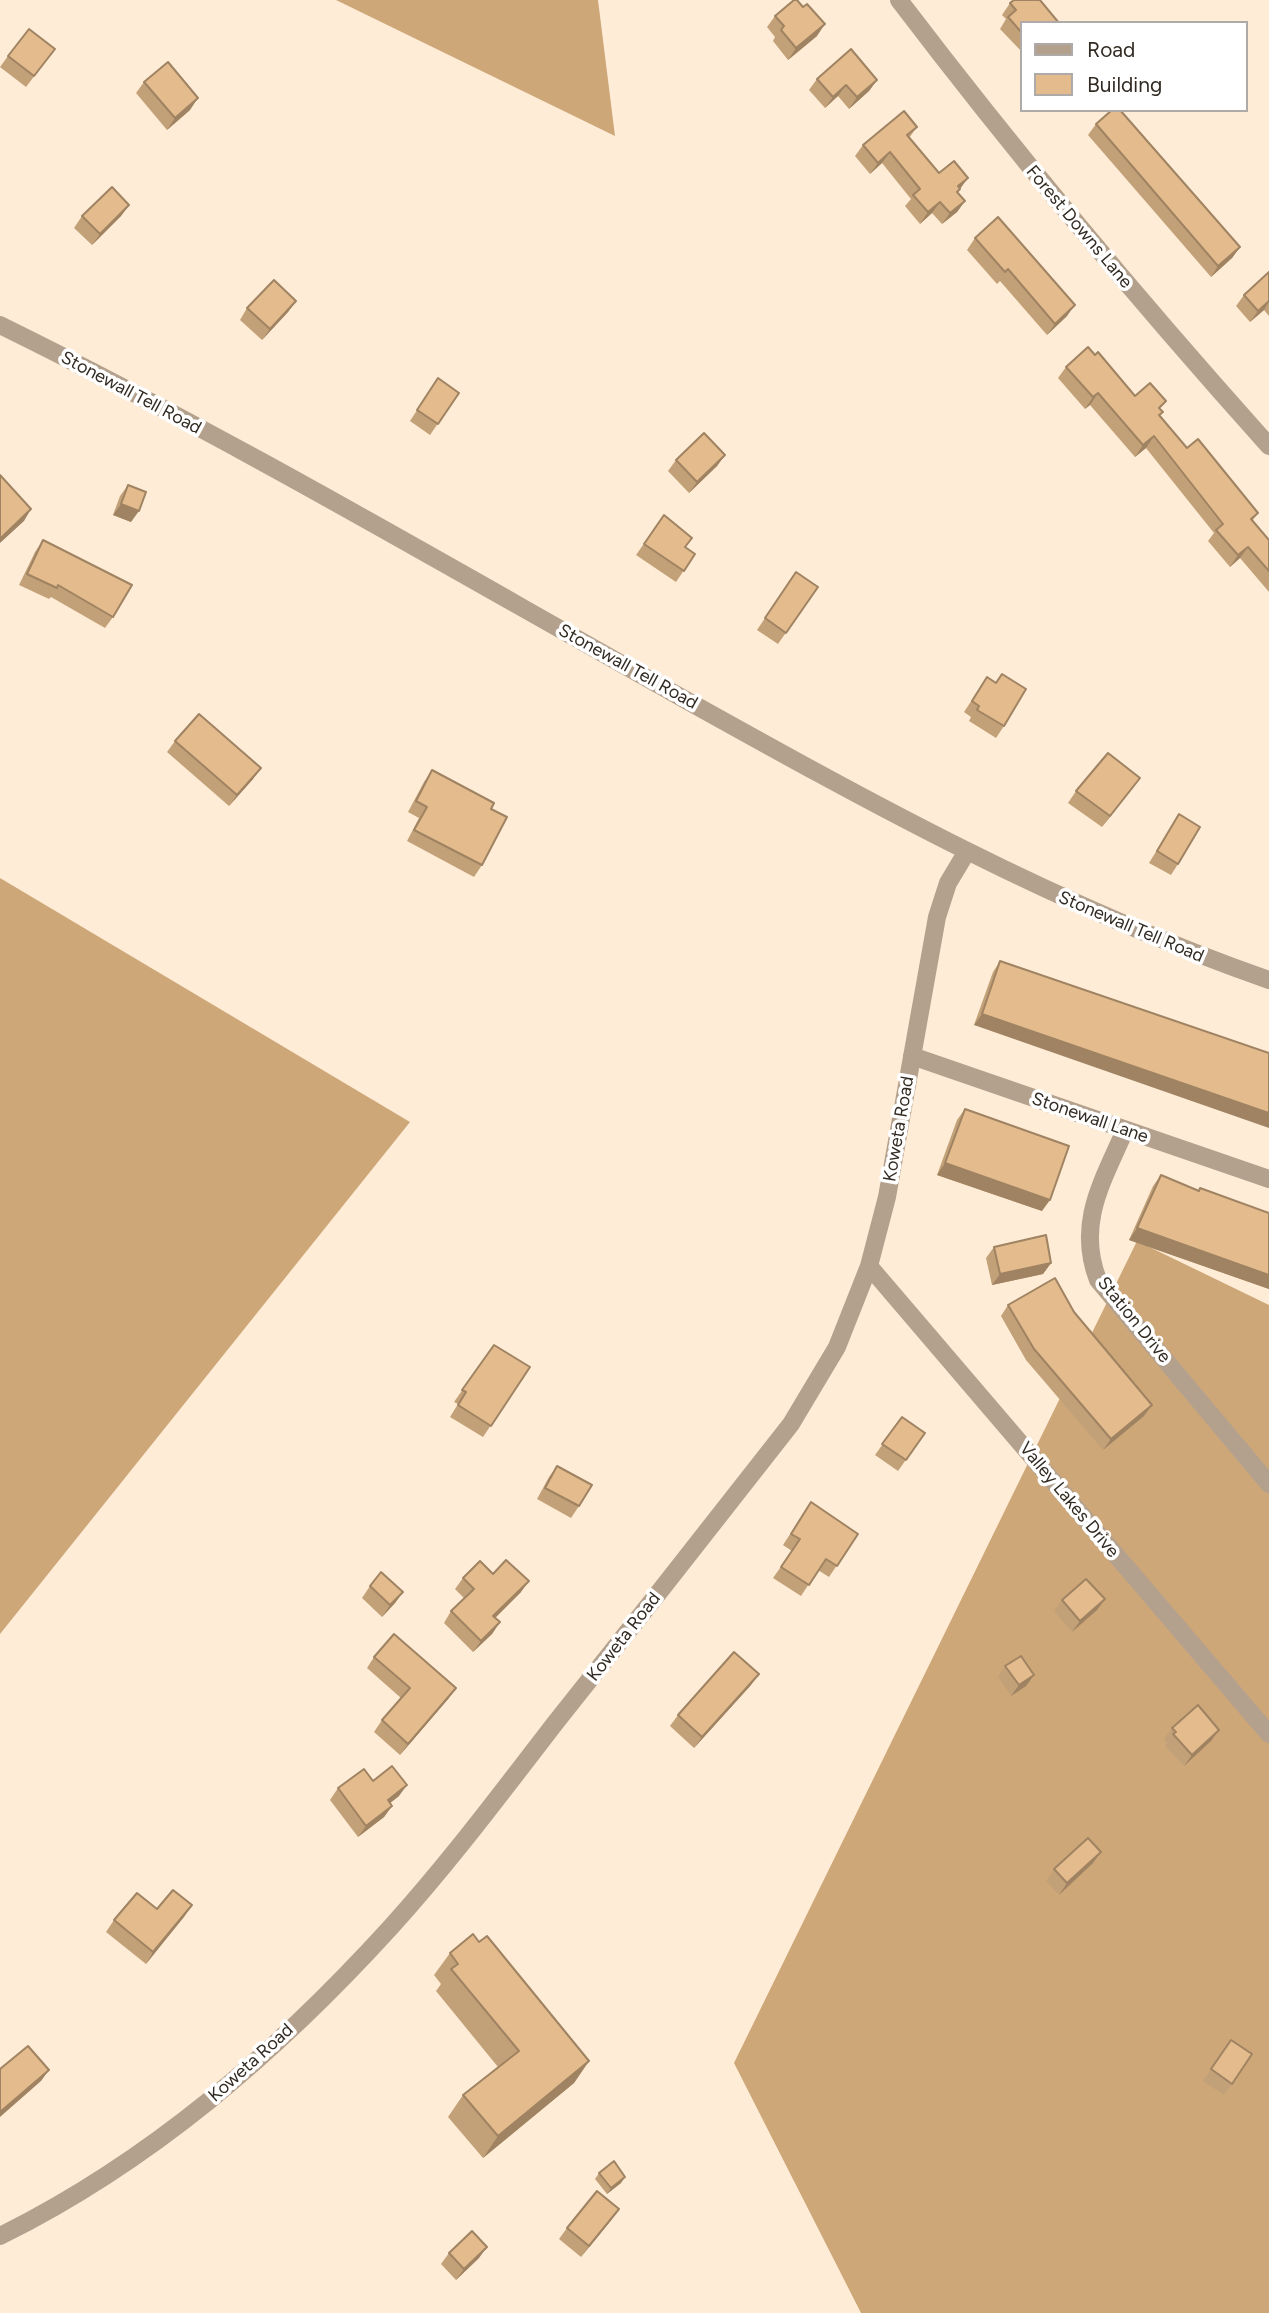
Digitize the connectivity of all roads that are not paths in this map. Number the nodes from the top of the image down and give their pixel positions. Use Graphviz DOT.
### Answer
graph roads {
  1 [pos="899,0"];
  2 [pos="0,325"];
  3 [pos="1269,446"];
  4 [pos="966,853"];
  5 [pos="1269,980"];
  6 [pos="912,1056"];
  7 [pos="1125,1129"];
  8 [pos="1269,1179"];
  9 [pos="869,1266"];
  10 [pos="1269,1483"];
  11 [pos="1269,1734"];
  12 [pos="0,2236"];
  1 -- 3 [label="street, Forest Downs Lane"];
  2 -- 4 [label="street, Stonewall Tell Road"];
  4 -- 5 [label="street, Stonewall Tell Road"];
  4 -- 6 [label="street, Koweta Road"];
  6 -- 7 [label="street, Stonewall Lane"];
  6 -- 9 [label="street, Koweta Road"];
  7 -- 8 [label="street, Stonewall Lane"];
  7 -- 10 [label="street, Station Drive"];
  9 -- 11 [label="street, Valley Lakes Drive"];
  9 -- 12 [label="street, Koweta Road"];
}
